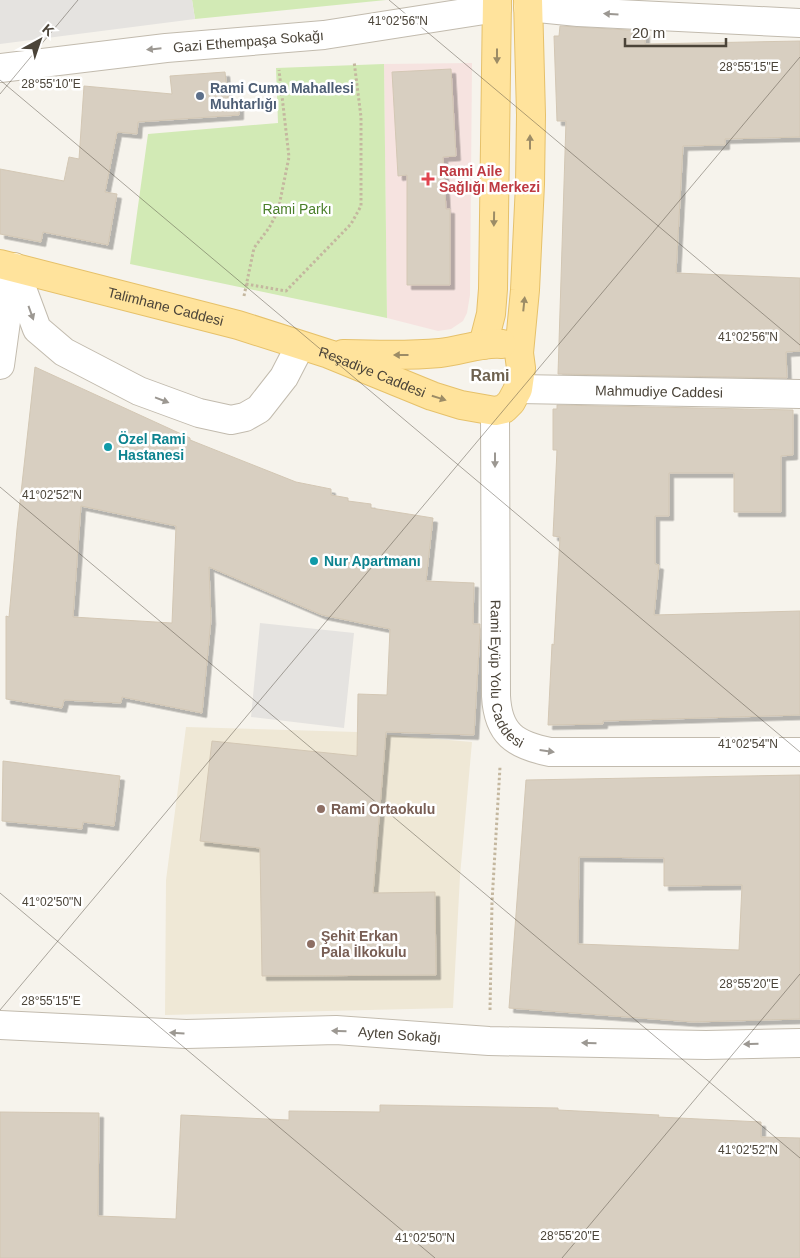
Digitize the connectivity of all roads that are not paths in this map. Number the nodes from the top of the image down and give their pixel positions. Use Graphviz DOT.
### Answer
graph roads {
  1 [pos="528,3"];
  2 [pos="497,4"];
  3 [pos="800,23"];
  4 [pos="0,68"];
  5 [pos="7,266"];
  6 [pos="483,345"];
  7 [pos="300,346"];
  8 [pos="519,353"];
  9 [pos="329,354"];
  10 [pos="0,365"];
  11 [pos="518,390"];
  12 [pos="800,394"];
  13 [pos="495,412"];
  14 [pos="800,752"];
  15 [pos="0,1025"];
  16 [pos="800,1043"];
  1 -- 2 [label="main road"];
  3 -- 1 [label="street, one-way"];
  8 -- 1 [label="main road, one-way"];
  2 -- 4 [label="street, Gazi Ethempaşa Sokağı, one-way"];
  2 -- 6 [label="main road, one-way"];
  5 -- 7 [label="main road, Talimhane Caddesi"];
  5 -- 7 [label="street, one-way"];
  5 -- 10 [label="street"];
  6 -- 8 [label="main road, Reşadiye Caddesi"];
  6 -- 9 [label="main road, Reşadiye Caddesi, one-way"];
  7 -- 9 [label="main road, Talimhane Caddesi"];
  8 -- 11 [label="main road"];
  9 -- 13 [label="main road, Reşadiye Caddesi, one-way"];
  11 -- 12 [label="street, Mahmudiye Caddesi"];
  11 -- 13 [label="main road"];
  13 -- 14 [label="street, Rami Eyüp Yolu Caddesi, one-way"];
  16 -- 15 [label="street, Ayten Sokağı, one-way"];
}
